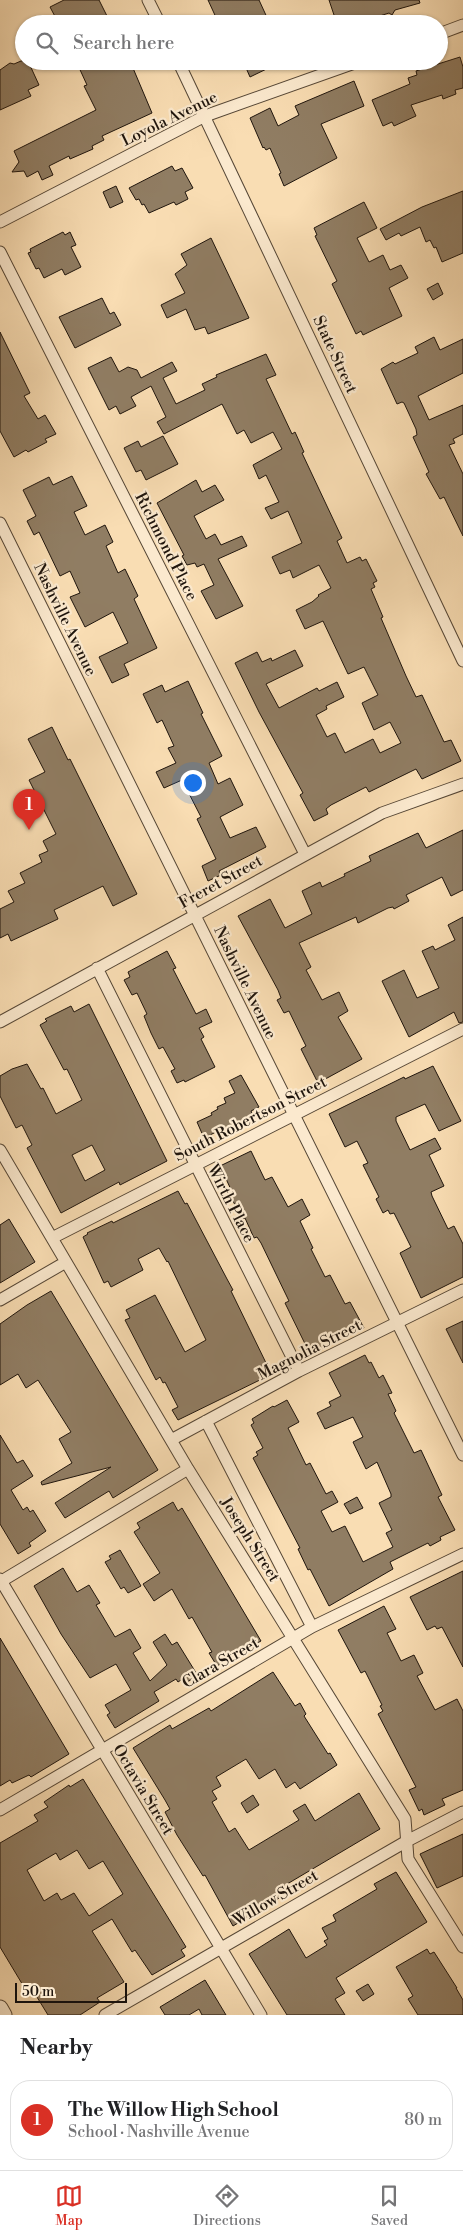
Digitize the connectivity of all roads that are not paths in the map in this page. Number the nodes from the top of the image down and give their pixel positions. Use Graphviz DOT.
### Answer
graph roads {
  1 [pos="148,0"];
  2 [pos="156,15"];
  3 [pos="463,25"];
  4 [pos="448,31"];
  5 [pos="182,70"];
  6 [pos="334,70"];
  7 [pos="204,116"];
  8 [pos="0,220"];
  9 [pos="0,252"];
  10 [pos="0,523"];
  11 [pos="463,662"];
  12 [pos="463,784"];
  13 [pos="305,854"];
  14 [pos="194,914"];
  15 [pos="97,968"];
  16 [pos="0,1022"];
  17 [pos="463,1030"];
  18 [pos="294,1114"];
  19 [pos="0,1150"];
  20 [pos="194,1164"];
  21 [pos="52,1238"];
  22 [pos="66,1262"];
  23 [pos="463,1290"];
  24 [pos="0,1300"];
  25 [pos="397,1323"];
  26 [pos="299,1371"];
  27 [pos="206,1421"];
  28 [pos="171,1440"];
  29 [pos="463,1455"];
  30 [pos="188,1469"];
  31 [pos="463,1554"];
  32 [pos="0,1581"];
  33 [pos="312,1627"];
  34 [pos="293,1638"];
  35 [pos="101,1750"];
  36 [pos="0,1810"];
  37 [pos="463,1812"];
  38 [pos="406,1841"];
  39 [pos="220,1947"];
  40 [pos="463,1947"];
  41 [pos="0,2008"];
  42 [pos="4,2015"];
  43 [pos="105,2015"];
  44 [pos="261,2015"];
  1 -- 2 [label="street"];
  3 -- 4 [label="street"];
  5 -- 7 [label="street, State Street"];
  6 -- 7 [label="street, Loyola Avenue"];
  7 -- 8 [label="street, Loyola Avenue"];
  7 -- 11 [label="street, State Street"];
  9 -- 13 [label="street, Richmond Place"];
  10 -- 14 [label="street, Nashville Avenue"];
  12 -- 13 [label="street, Freret Street"];
  13 -- 14 [label="street, Freret Street"];
  14 -- 15 [label="street, Freret Street"];
  14 -- 18 [label="street, Nashville Avenue"];
  15 -- 16 [label="street, Freret Street"];
  15 -- 20 [label="street, Wirth Place"];
  17 -- 18 [label="street, South Robertson Street"];
  18 -- 20 [label="street, South Robertson Street"];
  18 -- 25 [label="street, Nashville Avenue"];
  19 -- 21 [label="street, Joseph Street"];
  20 -- 21 [label="street, South Robertson Street"];
  20 -- 26 [label="street, Wirth Place"];
  21 -- 22 [label="street, Joseph Street"];
  22 -- 24 [label="street"];
  22 -- 28 [label="street, Joseph Street"];
  23 -- 25 [label="street, Magnolia Street"];
  25 -- 26 [label="street, Magnolia Street"];
  25 -- 29 [label="street, Nashville Avenue"];
  26 -- 27 [label="street, Magnolia Street"];
  27 -- 28 [label="street, Magnolia Street"];
  27 -- 33 [label="street"];
  28 -- 30 [label="street, Joseph Street"];
  30 -- 32 [label="street"];
  30 -- 34 [label="street, Joseph Street"];
  31 -- 33 [label="street, Clara Street"];
  32 -- 35 [label="street, Octavia Street"];
  33 -- 34 [label="street, Clara Street"];
  34 -- 35 [label="street, Clara Street"];
  34 -- 38 [label="street, Joseph Street"];
  35 -- 36 [label="street, Clara Street"];
  35 -- 39 [label="street, Octavia Street"];
  37 -- 38 [label="street, Willow Street"];
  38 -- 39 [label="street, Willow Street"];
  38 -- 40 [label="street, Joseph Street"];
  39 -- 43 [label="street, Willow Street"];
  39 -- 44 [label="street, Octavia Street"];
  41 -- 42 [label="street"];
}
